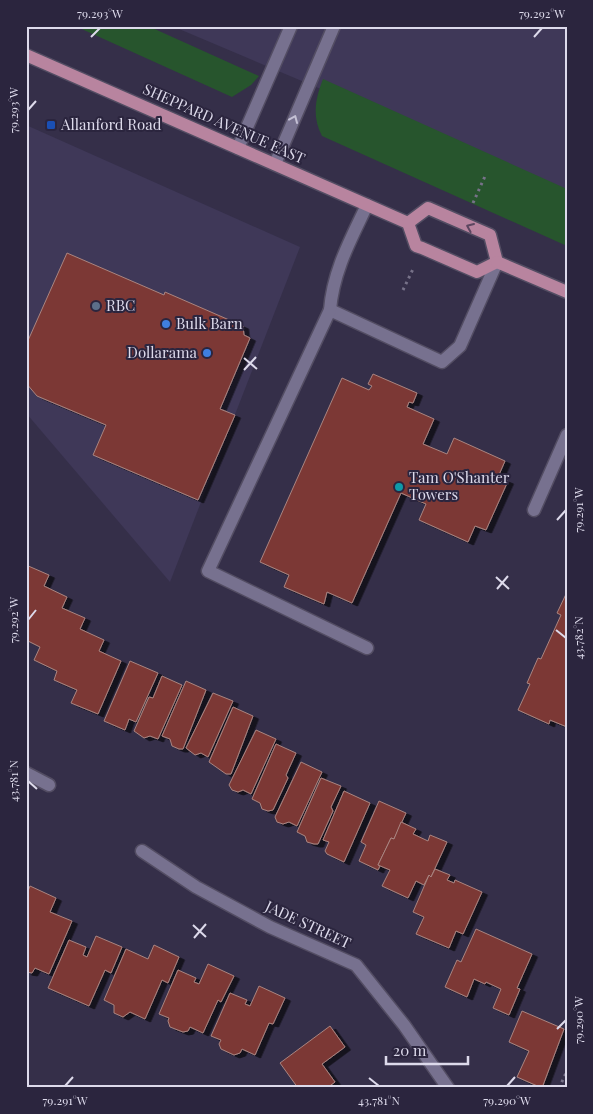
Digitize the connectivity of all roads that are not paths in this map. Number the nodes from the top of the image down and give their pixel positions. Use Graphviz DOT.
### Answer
graph roads {
  1 [pos="292,26"];
  2 [pos="334,26"];
  3 [pos="26,55"];
  4 [pos="238,148"];
  5 [pos="275,164"];
  6 [pos="367,205"];
  7 [pos="408,223"];
  8 [pos="497,262"];
  9 [pos="567,292"];
  10 [pos="330,310"];
  11 [pos="567,435"];
  12 [pos="534,510"];
  13 [pos="367,648"];
  14 [pos="26,773"];
  15 [pos="49,785"];
  16 [pos="142,851"];
  17 [pos="448,1088"];
  1 -- 4 [label="street"];
  5 -- 2 [label="street, one-way"];
  3 -- 4 [label="main road, SHEPPARD AVENUE EAST"];
  4 -- 5 [label="main road, SHEPPARD AVENUE EAST"];
  5 -- 6 [label="main road, SHEPPARD AVENUE EAST"];
  6 -- 7 [label="main road, SHEPPARD AVENUE EAST"];
  6 -- 10 [label="street"];
  7 -- 8 [label="main road"];
  8 -- 7 [label="main road, one-way"];
  8 -- 9 [label="main road"];
  8 -- 10 [label="street"];
  10 -- 13 [label="street"];
  11 -- 12 [label="street"];
  14 -- 15 [label="street"];
  16 -- 17 [label="street, JADE STREET"];
}
